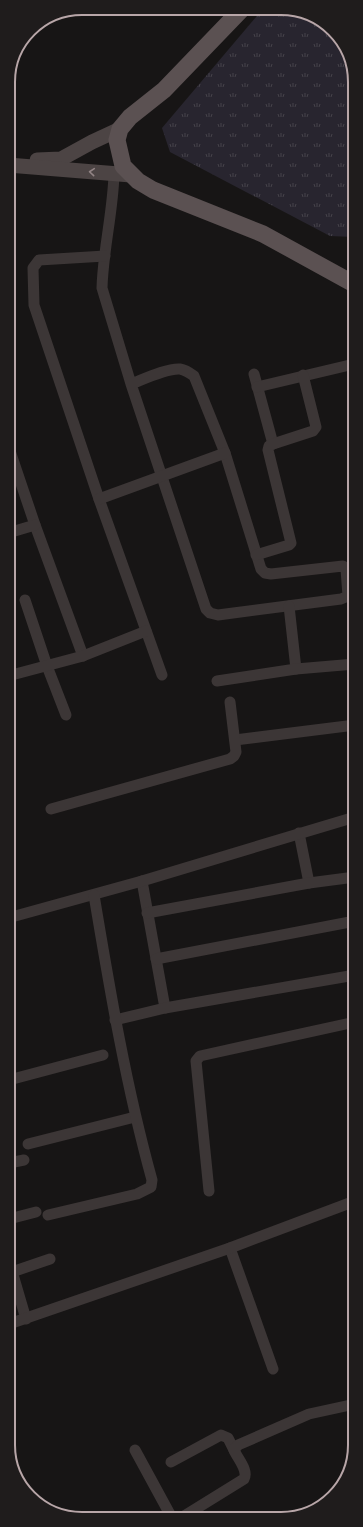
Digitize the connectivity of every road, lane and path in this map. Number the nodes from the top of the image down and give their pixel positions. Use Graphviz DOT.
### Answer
graph roads {
  1 [pos="236,15"];
  2 [pos="120,129"];
  3 [pos="15,158"];
  4 [pos="15,166"];
  5 [pos="123,175"];
  6 [pos="105,256"];
  7 [pos="348,281"];
  8 [pos="348,365"];
  9 [pos="254,374"];
  10 [pos="303,375"];
  11 [pos="131,384"];
  12 [pos="258,387"];
  13 [pos="273,444"];
  14 [pos="225,453"];
  15 [pos="15,466"];
  16 [pos="162,476"];
  17 [pos="99,499"];
  18 [pos="35,525"];
  19 [pos="15,531"];
  20 [pos="256,554"];
  21 [pos="348,584"];
  22 [pos="348,596"];
  23 [pos="25,600"];
  24 [pos="289,606"];
  25 [pos="146,631"];
  26 [pos="83,656"];
  27 [pos="348,665"];
  28 [pos="46,666"];
  29 [pos="296,669"];
  30 [pos="15,674"];
  31 [pos="162,675"];
  32 [pos="217,681"];
  33 [pos="230,702"];
  34 [pos="66,715"];
  35 [pos="348,727"];
  36 [pos="235,740"];
  37 [pos="51,809"];
  38 [pos="348,819"];
  39 [pos="299,833"];
  40 [pos="348,878"];
  41 [pos="142,881"];
  42 [pos="309,883"];
  43 [pos="94,895"];
  44 [pos="147,913"];
  45 [pos="15,916"];
  46 [pos="348,922"];
  47 [pos="156,959"];
  48 [pos="348,975"];
  49 [pos="165,1008"];
  50 [pos="115,1020"];
  51 [pos="348,1024"];
  52 [pos="103,1055"];
  53 [pos="15,1078"];
  54 [pos="135,1117"];
  55 [pos="28,1144"];
  56 [pos="24,1160"];
  57 [pos="15,1162"];
  58 [pos="209,1191"];
  59 [pos="348,1204"];
  60 [pos="36,1212"];
  61 [pos="48,1215"];
  62 [pos="15,1218"];
  63 [pos="230,1248"];
  64 [pos="50,1260"];
  65 [pos="15,1270"];
  66 [pos="15,1287"];
  67 [pos="26,1319"];
  68 [pos="15,1322"];
  69 [pos="273,1369"];
  70 [pos="348,1406"];
  71 [pos="136,1450"];
  72 [pos="234,1450"];
  73 [pos="171,1462"];
  74 [pos="169,1512"];
  75 [pos="191,1512"];
  1 -- 2 [label="main road"];
  2 -- 3 [label="main road"];
  2 -- 5 [label="main road"];
  5 -- 4 [label="main road, one-way"];
  5 -- 6 [label="street"];
  5 -- 7 [label="main road"];
  6 -- 11 [label="street"];
  6 -- 17 [label="street"];
  8 -- 10 [label="street"];
  9 -- 12 [label="street"];
  10 -- 12 [label="street"];
  10 -- 13 [label="street"];
  11 -- 14 [label="street"];
  11 -- 16 [label="street"];
  12 -- 13 [label="street"];
  13 -- 20 [label="street"];
  14 -- 16 [label="street"];
  14 -- 20 [label="street"];
  15 -- 18 [label="street"];
  16 -- 17 [label="street"];
  16 -- 24 [label="street"];
  17 -- 25 [label="street"];
  18 -- 19 [label="street"];
  18 -- 26 [label="street"];
  20 -- 21 [label="street"];
  22 -- 24 [label="street"];
  23 -- 28 [label="street"];
  24 -- 29 [label="street"];
  25 -- 26 [label="street"];
  25 -- 31 [label="street"];
  26 -- 28 [label="street"];
  27 -- 29 [label="street"];
  28 -- 30 [label="street"];
  28 -- 34 [label="street"];
  29 -- 32 [label="street"];
  33 -- 36 [label="street"];
  35 -- 36 [label="street"];
  36 -- 37 [label="street"];
  38 -- 39 [label="street"];
  39 -- 41 [label="street"];
  39 -- 42 [label="street"];
  40 -- 42 [label="street"];
  41 -- 43 [label="street"];
  41 -- 44 [label="street"];
  42 -- 44 [label="street"];
  43 -- 45 [label="street"];
  43 -- 50 [label="street"];
  44 -- 47 [label="street"];
  46 -- 47 [label="street"];
  47 -- 49 [label="street"];
  48 -- 49 [label="street"];
  49 -- 50 [label="street"];
  50 -- 54 [label="street"];
  51 -- 58 [label="street"];
  52 -- 53 [label="street"];
  54 -- 55 [label="street"];
  54 -- 61 [label="street"];
  56 -- 57 [label="street"];
  59 -- 63 [label="street"];
  60 -- 62 [label="street"];
  63 -- 67 [label="street"];
  63 -- 69 [label="street"];
  64 -- 65 [label="street"];
  66 -- 67 [label="street"];
  67 -- 68 [label="street"];
  70 -- 72 [label="street"];
  71 -- 74 [label="street"];
  72 -- 73 [label="street"];
  72 -- 75 [label="street"];
}
